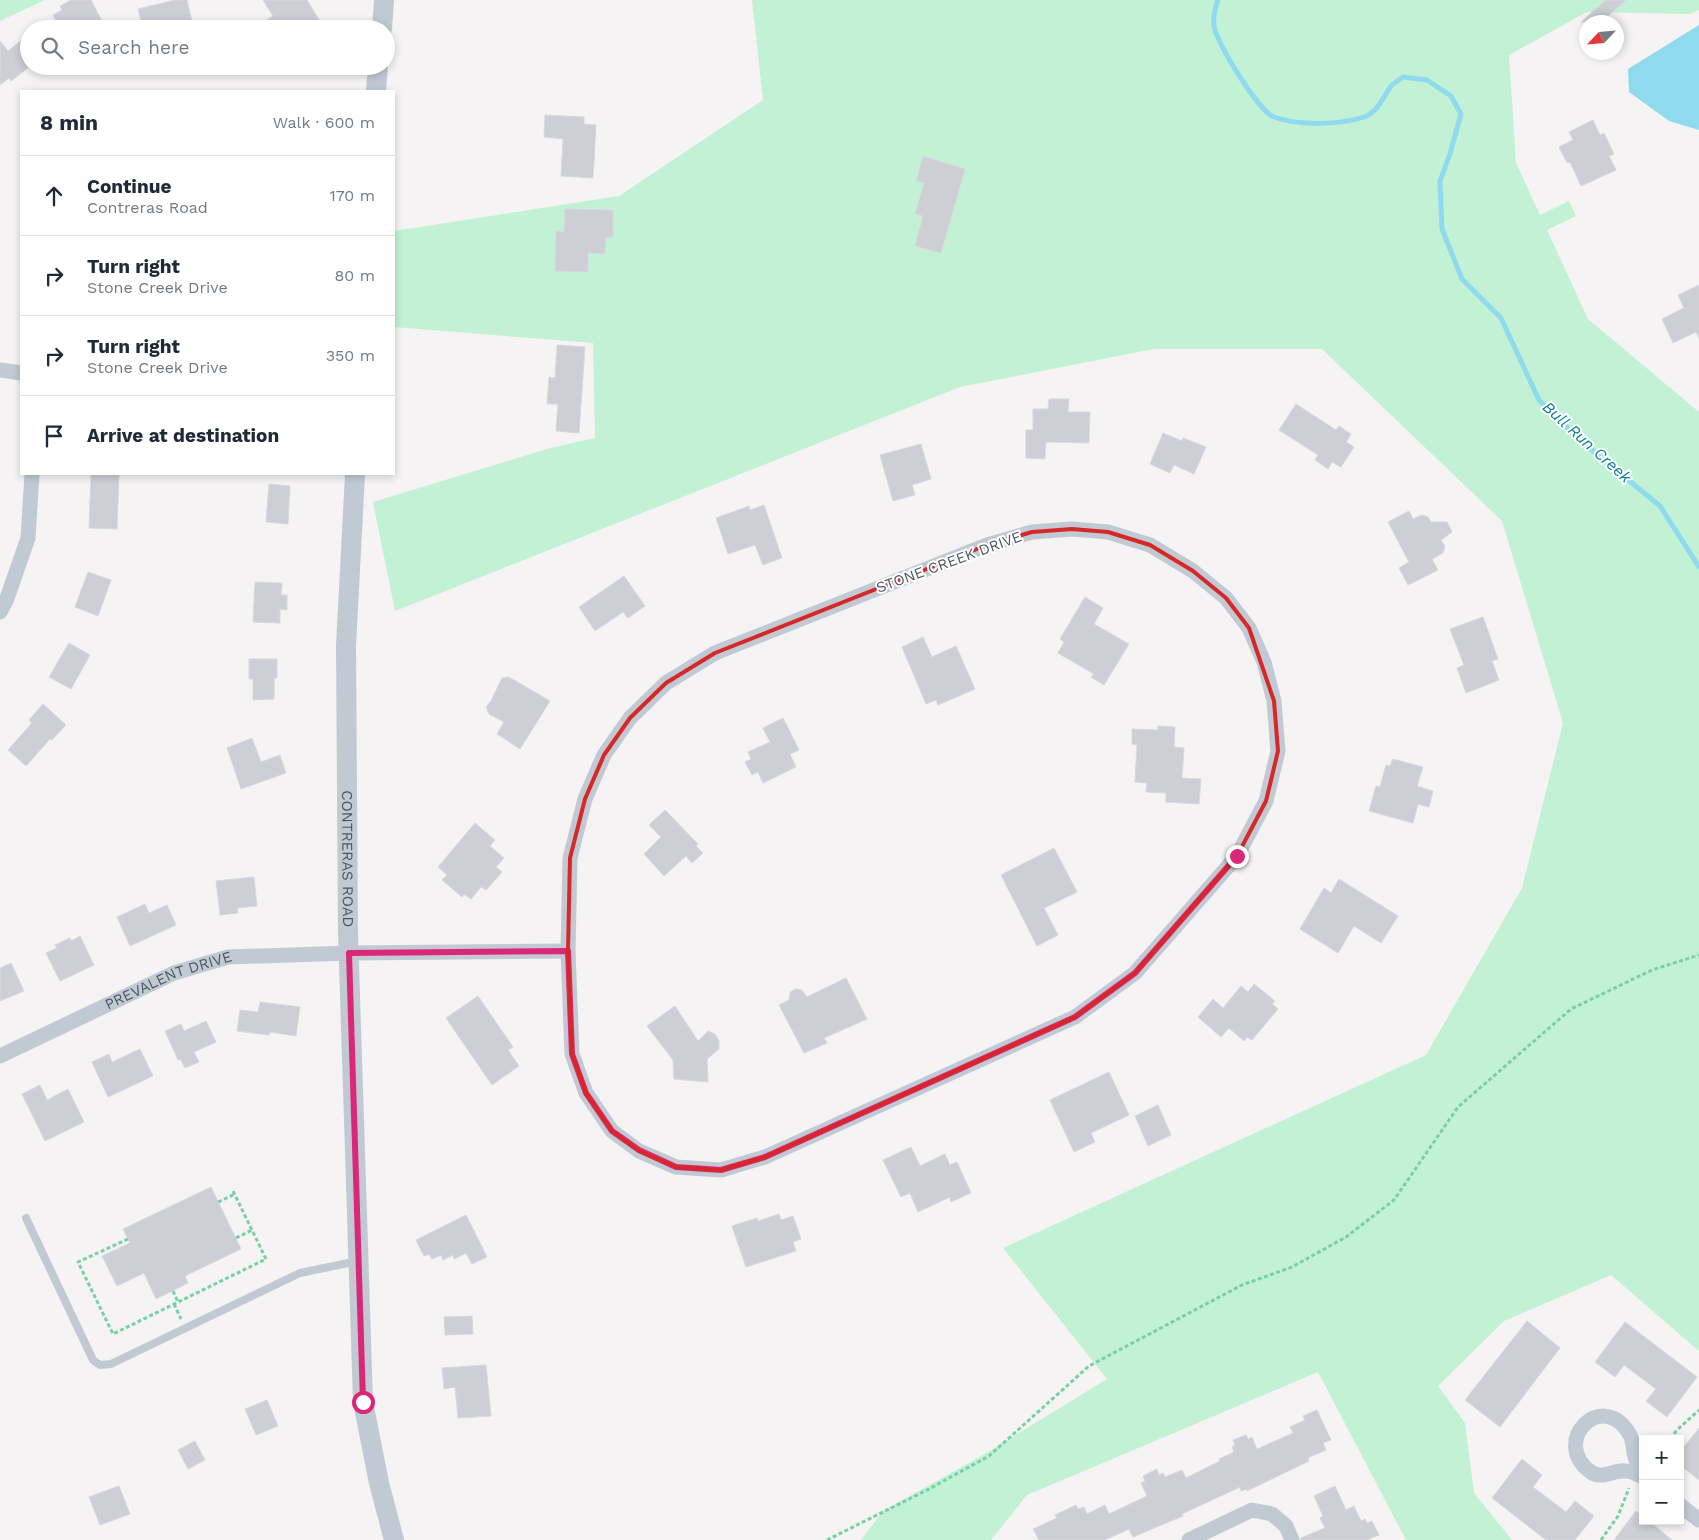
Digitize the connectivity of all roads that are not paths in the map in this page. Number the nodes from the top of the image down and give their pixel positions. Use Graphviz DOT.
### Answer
graph roads {
  1 [pos="384,0"];
  2 [pos="383,20"];
  3 [pos="377,75"];
  4 [pos="376,90"];
  5 [pos="0,370"];
  6 [pos="20,373"];
  7 [pos="32,475"];
  8 [pos="355,475"];
  9 [pos="0,612"];
  10 [pos="568,951"];
  11 [pos="349,953"];
  12 [pos="0,1056"];
  13 [pos="26,1218"];
  14 [pos="358,1261"];
  15 [pos="1638,1479"];
  16 [pos="1684,1508"];
  17 [pos="1699,1520"];
  18 [pos="394,1540"];
  19 [pos="1189,1540"];
  20 [pos="1292,1540"];
  1 -- 2 [label="street"];
  3 -- 4 [label="street"];
  5 -- 6 [label="street"];
  7 -- 9 [label="street"];
  8 -- 11 [label="street, CONTRERAS ROAD"];
  10 -- 10 [label="street, STONE CREEK DRIVE"];
  10 -- 11 [label="street"];
  11 -- 12 [label="street, PREVALENT DRIVE"];
  11 -- 14 [label="street, CONTRERAS ROAD"];
  13 -- 14 [label="lane"];
  14 -- 18 [label="street, CONTRERAS ROAD"];
  15 -- 15 [label="street"];
  16 -- 17 [label="street"];
  19 -- 20 [label="street"];
}
